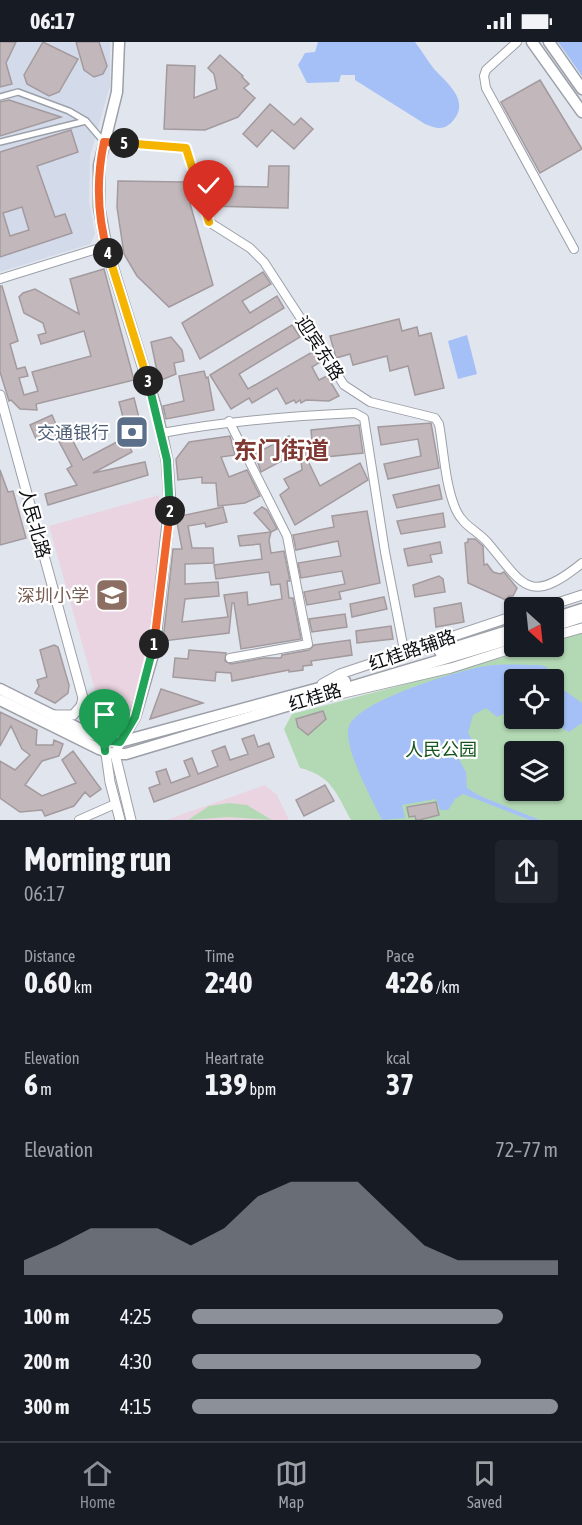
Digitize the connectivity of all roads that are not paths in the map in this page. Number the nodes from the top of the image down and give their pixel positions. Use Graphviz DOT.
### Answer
graph roads {
  1 [pos="119,42"];
  2 [pos="518,42"];
  3 [pos="532,42"];
  4 [pos="549,42"];
  5 [pos="582,89"];
  6 [pos="0,97"];
  7 [pos="582,112"];
  8 [pos="86,121"];
  9 [pos="0,142"];
  10 [pos="104,142"];
  11 [pos="106,246"];
  12 [pos="574,249"];
  13 [pos="0,279"];
  14 [pos="0,395"];
  15 [pos="229,421"];
  16 [pos="162,433"];
  17 [pos="582,563"];
  18 [pos="582,595"];
  19 [pos="564,601"];
  20 [pos="582,609"];
  21 [pos="564,615"];
  22 [pos="582,617"];
  23 [pos="504,620"];
  24 [pos="564,623"];
  25 [pos="582,628"];
  26 [pos="504,632"];
  27 [pos="564,633"];
  28 [pos="504,641"];
  29 [pos="403,645"];
  30 [pos="504,649"];
  31 [pos="230,658"];
  32 [pos="389,671"];
  33 [pos="0,689"];
  34 [pos="314,694"];
  35 [pos="83,698"];
  36 [pos="0,700"];
  37 [pos="54,715"];
  38 [pos="120,742"];
  39 [pos="108,748"];
  40 [pos="115,804"];
  41 [pos="79,820"];
  42 [pos="120,820"];
  43 [pos="131,820"];
  1 -- 10 [label="main road"];
  2 -- 12 [label="street"];
  3 -- 7 [label="main road"];
  4 -- 5 [label="main road"];
  6 -- 8 [label="street"];
  8 -- 9 [label="street"];
  8 -- 10 [label="street"];
  10 -- 11 [label="main road"];
  10 -- 17 [label="street, 迎宾东路"];
  11 -- 13 [label="street"];
  11 -- 16 [label="main road"];
  14 -- 35 [label="street, 人民北路"];
  15 -- 16 [label="street"];
  15 -- 29 [label="street"];
  15 -- 31 [label="street"];
  16 -- 38 [label="main road"];
  18 -- 19 [label="street"];
  20 -- 21 [label="main road"];
  22 -- 24 [label="main road"];
  23 -- 32 [label="street, 红桂路辅路"];
  25 -- 27 [label="street"];
  26 -- 32 [label="main road, 红桂路"];
  28 -- 32 [label="main road, 红桂路"];
  30 -- 32 [label="street, 红桂路辅路"];
  32 -- 34 [label="main road, 红桂路"];
  32 -- 34 [label="street, 红桂路辅路"];
  33 -- 37 [label="main road"];
  34 -- 38 [label="main road, 红桂路"];
  34 -- 39 [label="main road, 红桂路"];
  35 -- 37 [label="street"];
  35 -- 39 [label="street, 人民北路"];
  36 -- 39 [label="main road"];
  37 -- 39 [label="main road"];
  38 -- 39 [label="main road"];
  39 -- 40 [label="street, 人民北路"];
  39 -- 43 [label="street, 人民北路"];
  40 -- 41 [label="street"];
  40 -- 42 [label="street, 人民北路"];
}
